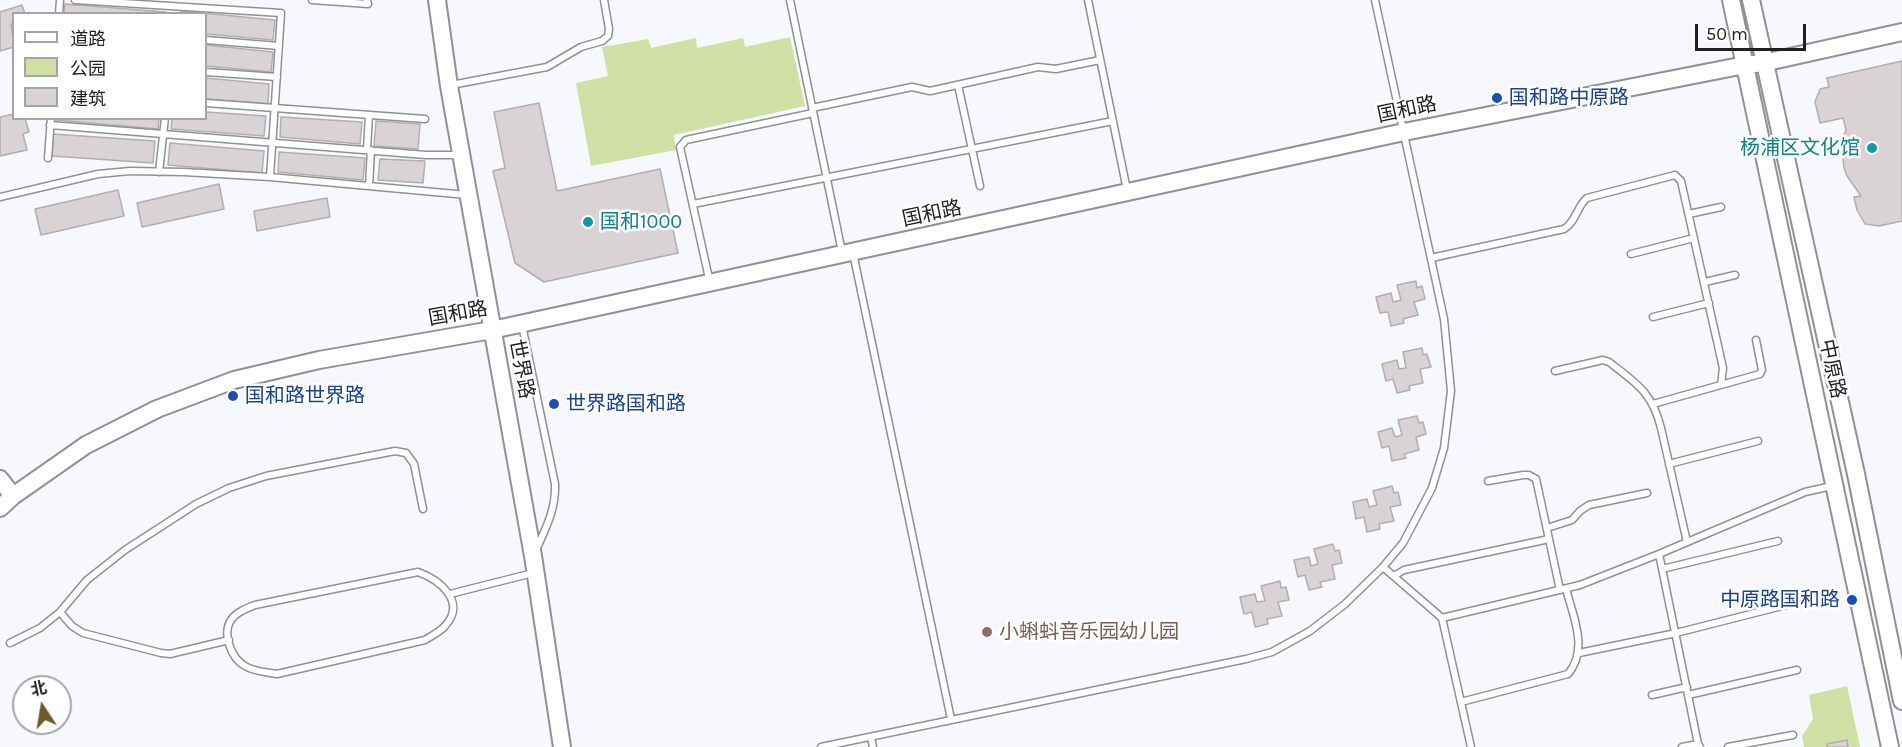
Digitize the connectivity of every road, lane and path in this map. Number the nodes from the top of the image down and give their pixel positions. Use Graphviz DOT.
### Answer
graph roads {
  1 [pos="75,0"];
  2 [pos="312,0"];
  3 [pos="368,0"];
  4 [pos="437,0"];
  5 [pos="604,0"];
  6 [pos="790,0"];
  7 [pos="1088,0"];
  8 [pos="1375,0"];
  9 [pos="1731,0"];
  10 [pos="1751,0"];
  11 [pos="108,1"];
  12 [pos="174,10"];
  13 [pos="1902,32"];
  14 [pos="207,40"];
  15 [pos="279,46"];
  16 [pos="1100,60"];
  17 [pos="1763,63"];
  18 [pos="1745,64"];
  19 [pos="207,72"];
  20 [pos="277,77"];
  21 [pos="449,86"];
  22 [pos="958,86"];
  23 [pos="207,102"];
  24 [pos="275,108"];
  25 [pos="812,110"];
  26 [pos="369,115"];
  27 [pos="425,119"];
  28 [pos="165,120"];
  29 [pos="1113,121"];
  30 [pos="51,122"];
  31 [pos="1404,132"];
  32 [pos="163,134"];
  33 [pos="273,142"];
  34 [pos="971,148"];
  35 [pos="369,150"];
  36 [pos="461,155"];
  37 [pos="48,158"];
  38 [pos="159,172"];
  39 [pos="826,176"];
  40 [pos="270,177"];
  41 [pos="369,186"];
  42 [pos="980,186"];
  43 [pos="1128,192"];
  44 [pos="468,195"];
  45 [pos="0,197"];
  46 [pos="693,204"];
  47 [pos="1722,207"];
  48 [pos="1689,214"];
  49 [pos="1694,238"];
  50 [pos="848,254"];
  51 [pos="1630,254"];
  52 [pos="1431,258"];
  53 [pos="1735,275"];
  54 [pos="1705,282"];
  55 [pos="710,283"];
  56 [pos="1709,303"];
  57 [pos="1653,317"];
  58 [pos="521,324"];
  59 [pos="492,330"];
  60 [pos="1756,340"];
  61 [pos="1555,372"];
  62 [pos="1721,385"];
  63 [pos="1653,404"];
  64 [pos="1758,441"];
  65 [pos="1669,464"];
  66 [pos="0,479"];
  67 [pos="1488,481"];
  68 [pos="1836,485"];
  69 [pos="1647,493"];
  70 [pos="14,496"];
  71 [pos="0,508"];
  72 [pos="423,509"];
  73 [pos="1547,528"];
  74 [pos="1549,539"];
  75 [pos="1778,541"];
  76 [pos="1687,542"];
  77 [pos="1659,555"];
  78 [pos="534,565"];
  79 [pos="1383,567"];
  80 [pos="1662,569"];
  81 [pos="1394,576"];
  82 [pos="1563,589"];
  83 [pos="450,594"];
  84 [pos="1790,604"];
  85 [pos="60,612"];
  86 [pos="1442,618"];
  87 [pos="1676,633"];
  88 [pos="229,640"];
  89 [pos="10,643"];
  90 [pos="1579,653"];
  91 [pos="1797,670"];
  92 [pos="1687,687"];
  93 [pos="1652,695"];
  94 [pos="1688,695"];
  95 [pos="1902,701"];
  96 [pos="1461,702"];
  97 [pos="951,718"];
  98 [pos="1793,735"];
  99 [pos="871,736"];
  100 [pos="1699,745"];
  101 [pos="562,747"];
  102 [pos="821,747"];
  103 [pos="873,747"];
  104 [pos="1471,747"];
  105 [pos="1682,747"];
  106 [pos="1728,747"];
  107 [pos="1890,747"];
  1 -- 11 [label="lane"];
  2 -- 3 [label="lane"];
  4 -- 21 [label="street, 世界路"];
  5 -- 21 [label="lane"];
  6 -- 25 [label="lane"];
  7 -- 16 [label="lane"];
  8 -- 31 [label="lane"];
  9 -- 18 [label="street, 中原路"];
  10 -- 17 [label="street, 中原路"];
  11 -- 12 [label="lane"];
  12 -- 15 [label="lane"];
  13 -- 17 [label="street, 国和路"];
  14 -- 15 [label="lane"];
  15 -- 20 [label="lane"];
  16 -- 22 [label="lane"];
  16 -- 29 [label="lane"];
  17 -- 18 [label="street, 国和路"];
  17 -- 95 [label="street, 中原路"];
  18 -- 31 [label="street, 国和路"];
  18 -- 68 [label="street, 中原路"];
  19 -- 20 [label="lane"];
  20 -- 24 [label="lane"];
  21 -- 36 [label="street, 世界路"];
  22 -- 25 [label="lane"];
  22 -- 34 [label="lane"];
  23 -- 24 [label="lane"];
  24 -- 26 [label="lane"];
  24 -- 33 [label="lane"];
  25 -- 39 [label="lane"];
  25 -- 46 [label="lane"];
  26 -- 27 [label="lane"];
  26 -- 35 [label="lane"];
  28 -- 32 [label="lane"];
  29 -- 34 [label="lane"];
  29 -- 43 [label="lane"];
  30 -- 32 [label="lane"];
  30 -- 37 [label="lane"];
  31 -- 43 [label="street, 国和路"];
  31 -- 52 [label="lane"];
  32 -- 33 [label="lane"];
  32 -- 38 [label="lane"];
  33 -- 35 [label="lane"];
  33 -- 40 [label="lane"];
  34 -- 39 [label="lane"];
  34 -- 42 [label="lane"];
  35 -- 36 [label="lane"];
  35 -- 41 [label="lane"];
  36 -- 44 [label="street, 世界路"];
  38 -- 40 [label="lane"];
  38 -- 45 [label="lane"];
  39 -- 46 [label="lane"];
  39 -- 50 [label="lane"];
  40 -- 41 [label="lane"];
  41 -- 44 [label="lane"];
  43 -- 50 [label="street, 国和路"];
  44 -- 59 [label="street, 世界路"];
  46 -- 55 [label="lane"];
  47 -- 48 [label="lane"];
  48 -- 49 [label="lane"];
  48 -- 52 [label="lane"];
  49 -- 51 [label="lane"];
  49 -- 54 [label="lane"];
  50 -- 55 [label="street, 国和路"];
  50 -- 97 [label="lane"];
  52 -- 79 [label="lane"];
  53 -- 54 [label="lane"];
  54 -- 56 [label="lane"];
  55 -- 58 [label="street, 国和路"];
  56 -- 57 [label="lane"];
  56 -- 62 [label="lane"];
  58 -- 59 [label="street, 国和路"];
  58 -- 78 [label="lane"];
  59 -- 70 [label="street, 国和路"];
  59 -- 78 [label="street, 世界路"];
  60 -- 62 [label="lane"];
  61 -- 63 [label="lane"];
  62 -- 63 [label="lane"];
  63 -- 65 [label="lane"];
  64 -- 65 [label="lane"];
  65 -- 76 [label="lane"];
  66 -- 70 [label="street"];
  67 -- 73 [label="lane"];
  68 -- 76 [label="lane"];
  68 -- 107 [label="street, 中原路"];
  69 -- 73 [label="lane"];
  70 -- 71 [label="street, 国和路"];
  72 -- 85 [label="lane"];
  73 -- 74 [label="lane"];
  74 -- 81 [label="lane"];
  74 -- 82 [label="lane"];
  75 -- 80 [label="lane"];
  76 -- 77 [label="lane"];
  77 -- 80 [label="lane"];
  77 -- 82 [label="lane"];
  78 -- 83 [label="lane"];
  78 -- 101 [label="street, 世界路"];
  79 -- 81 [label="lane"];
  79 -- 97 [label="lane"];
  80 -- 87 [label="lane"];
  81 -- 86 [label="lane"];
  82 -- 86 [label="lane"];
  82 -- 90 [label="lane"];
  83 -- 88 [label="lane"];
  83 -- 88 [label="lane"];
  84 -- 87 [label="lane"];
  85 -- 88 [label="lane"];
  85 -- 89 [label="lane"];
  86 -- 96 [label="lane"];
  87 -- 90 [label="lane"];
  87 -- 92 [label="lane"];
  90 -- 96 [label="lane"];
  91 -- 94 [label="lane"];
  92 -- 93 [label="lane"];
  92 -- 94 [label="lane"];
  94 -- 100 [label="lane"];
  96 -- 104 [label="lane"];
  97 -- 99 [label="lane"];
  98 -- 106 [label="lane"];
  99 -- 102 [label="lane"];
  99 -- 103 [label="lane"];
  100 -- 105 [label="lane"];
}
